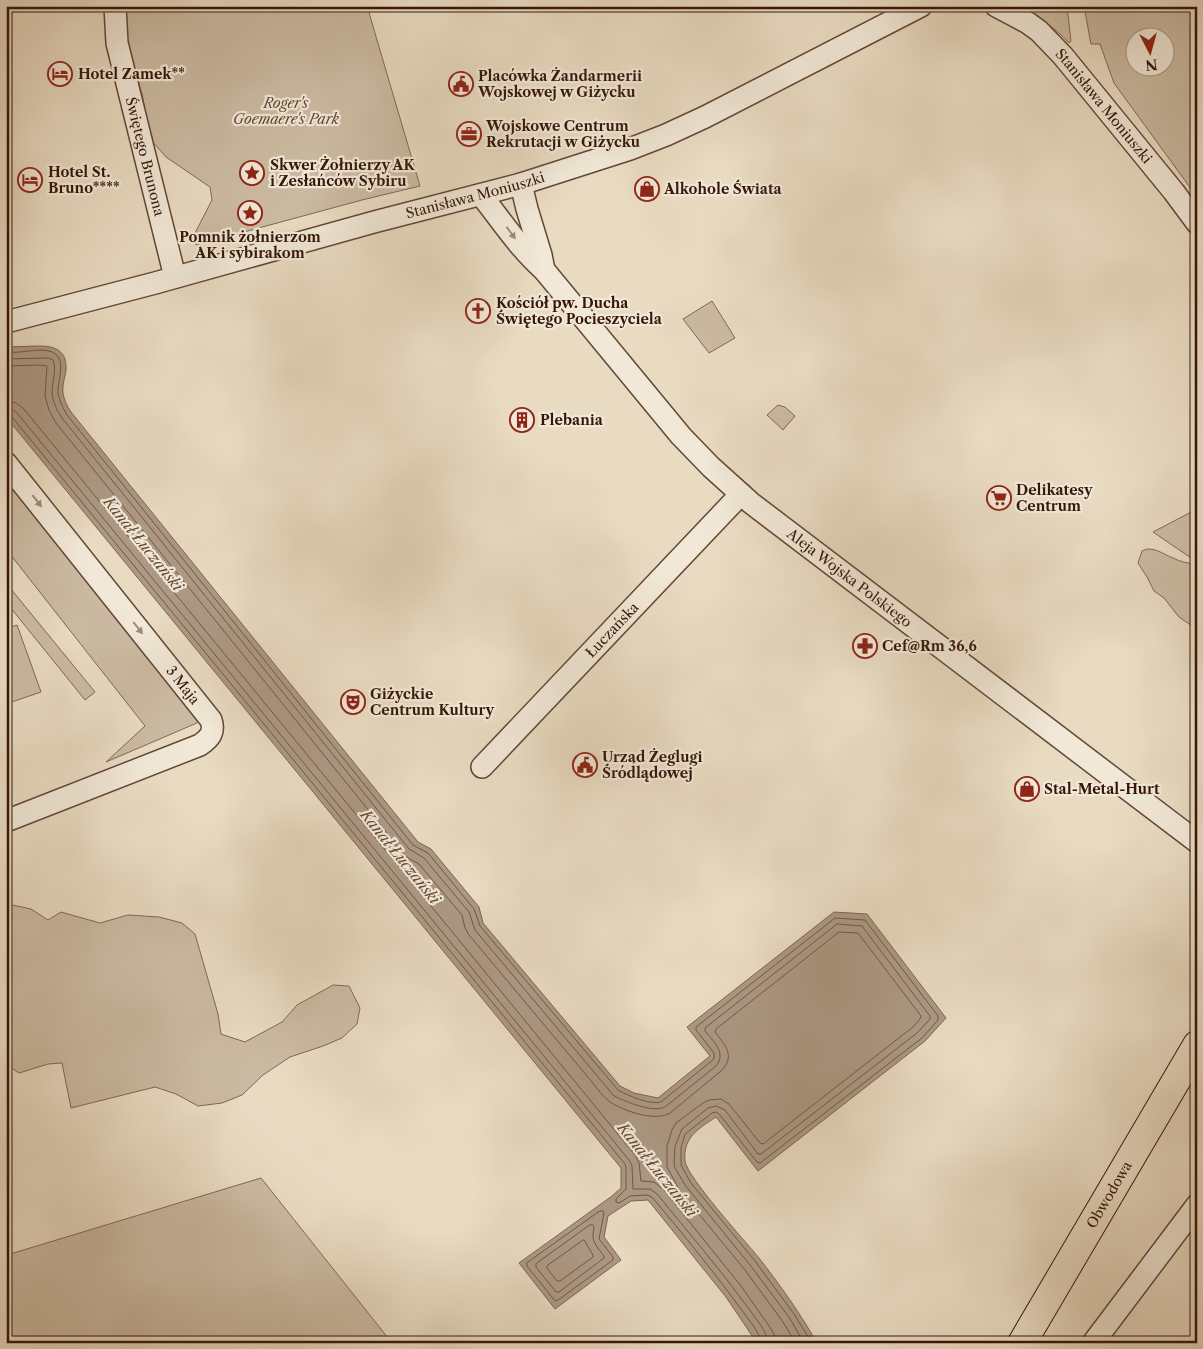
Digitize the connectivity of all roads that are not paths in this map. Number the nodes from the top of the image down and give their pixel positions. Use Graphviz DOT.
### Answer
graph roads {
  1 [pos="115,6"];
  2 [pos="921,6"];
  3 [pos="996,6"];
  4 [pos="521,184"];
  5 [pos="481,195"];
  6 [pos="1197,223"];
  7 [pos="544,270"];
  8 [pos="175,277"];
  9 [pos="6,322"];
  10 [pos="6,463"];
  11 [pos="741,494"];
  12 [pos="482,767"];
  13 [pos="6,821"];
  14 [pos="1197,842"];
  15 [pos="1197,1045"];
  16 [pos="1197,1204"];
  17 [pos="1022,1343"];
  18 [pos="1094,1343"];
  1 -- 8 [label="street, Świętego Brunona"];
  2 -- 4 [label="street, Stanisława Moniuszki"];
  3 -- 6 [label="street, Stanisława Moniuszki"];
  4 -- 5 [label="street, Stanisława Moniuszki"];
  4 -- 7 [label="street, Aleja Wojska Polskiego"];
  5 -- 7 [label="street, Aleja Wojska Polskiego, one-way"];
  5 -- 8 [label="street, Stanisława Moniuszki"];
  7 -- 11 [label="street, Aleja Wojska Polskiego"];
  8 -- 9 [label="street, Stanisława Moniuszki"];
  10 -- 13 [label="street, 3 Maja, one-way"];
  11 -- 12 [label="street, Łuczańska"];
  11 -- 14 [label="street, Aleja Wojska Polskiego"];
  15 -- 17 [label="main road, Obwodowa"];
  16 -- 18 [label="street"];
}
